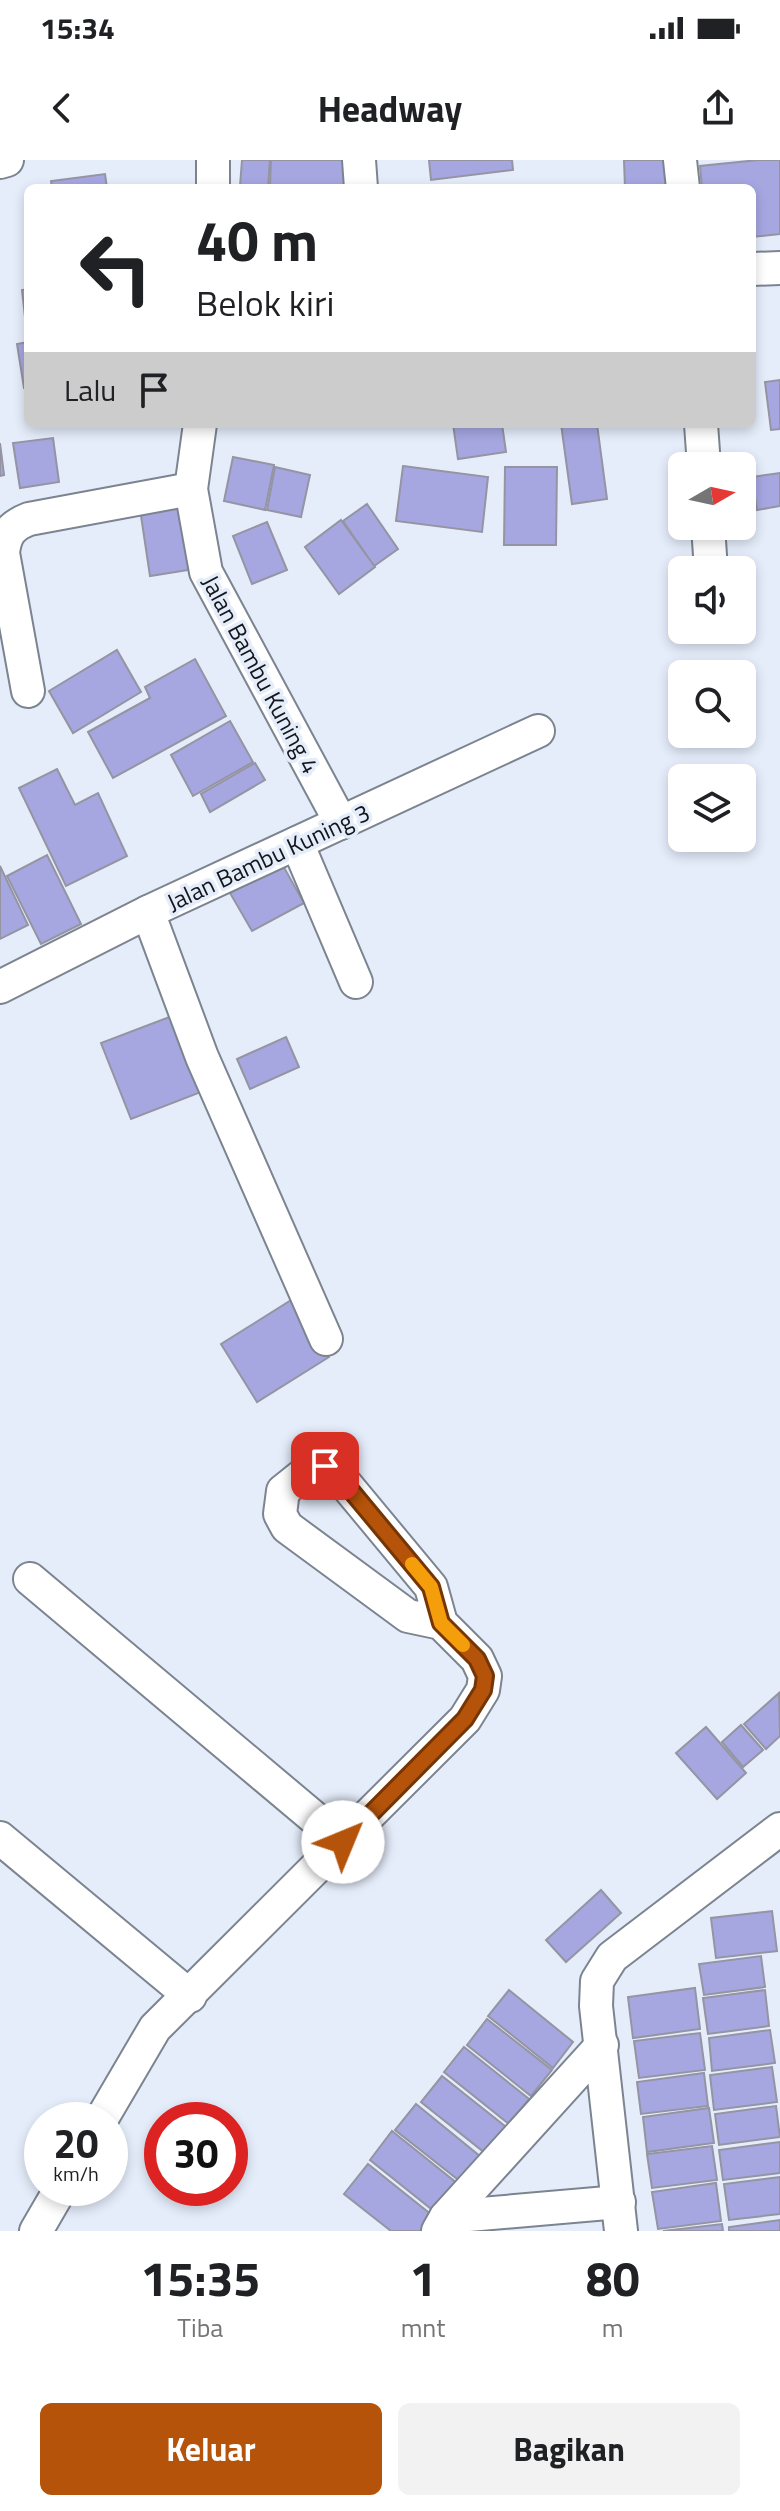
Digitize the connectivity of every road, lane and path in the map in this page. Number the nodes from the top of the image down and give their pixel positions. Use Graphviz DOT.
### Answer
graph roads {
  1 [pos="7,160"];
  2 [pos="213,160"];
  3 [pos="359,160"];
  4 [pos="680,160"];
  5 [pos="0,162"];
  6 [pos="213,184"];
  7 [pos="361,184"];
  8 [pos="683,184"];
  9 [pos="780,268"];
  10 [pos="756,269"];
  11 [pos="199,428"];
  12 [pos="701,428"];
  13 [pos="703,452"];
  14 [pos="191,489"];
  15 [pos="28,691"];
  16 [pos="538,731"];
  17 [pos="341,823"];
  18 [pos="297,843"];
  19 [pos="148,912"];
  20 [pos="356,982"];
  21 [pos="0,987"];
  22 [pos="326,1339"];
  23 [pos="30,1579"];
  24 [pos="441,1623"];
  25 [pos="780,1829"];
  26 [pos="0,1838"];
  27 [pos="343,1842"];
  28 [pos="190,1996"];
  29 [pos="602,2045"];
  30 [pos="112,2102"];
  31 [pos="51,2206"];
  32 [pos="620,2217"];
  33 [pos="442,2224"];
  34 [pos="36,2231"];
  1 -- 5 [label="street"];
  2 -- 6 [label="street"];
  3 -- 7 [label="street"];
  4 -- 8 [label="street"];
  9 -- 10 [label="street"];
  11 -- 14 [label="street, Jalan Bambu Kuning 4"];
  12 -- 13 [label="street"];
  14 -- 15 [label="street"];
  14 -- 17 [label="street, Jalan Bambu Kuning 4"];
  16 -- 17 [label="street, Jalan Bambu Kuning 3"];
  17 -- 18 [label="street, Jalan Bambu Kuning 3"];
  18 -- 19 [label="street, Jalan Bambu Kuning 3"];
  18 -- 20 [label="street"];
  19 -- 21 [label="street, Jalan Bambu Kuning 3"];
  19 -- 22 [label="street"];
  23 -- 27 [label="street"];
  24 -- 24 [label="street"];
  24 -- 27 [label="street"];
  25 -- 29 [label="street"];
  26 -- 28 [label="street"];
  27 -- 28 [label="street"];
  28 -- 30 [label="street"];
  29 -- 32 [label="street"];
  29 -- 33 [label="street"];
  31 -- 34 [label="street"];
  32 -- 33 [label="street"];
}
